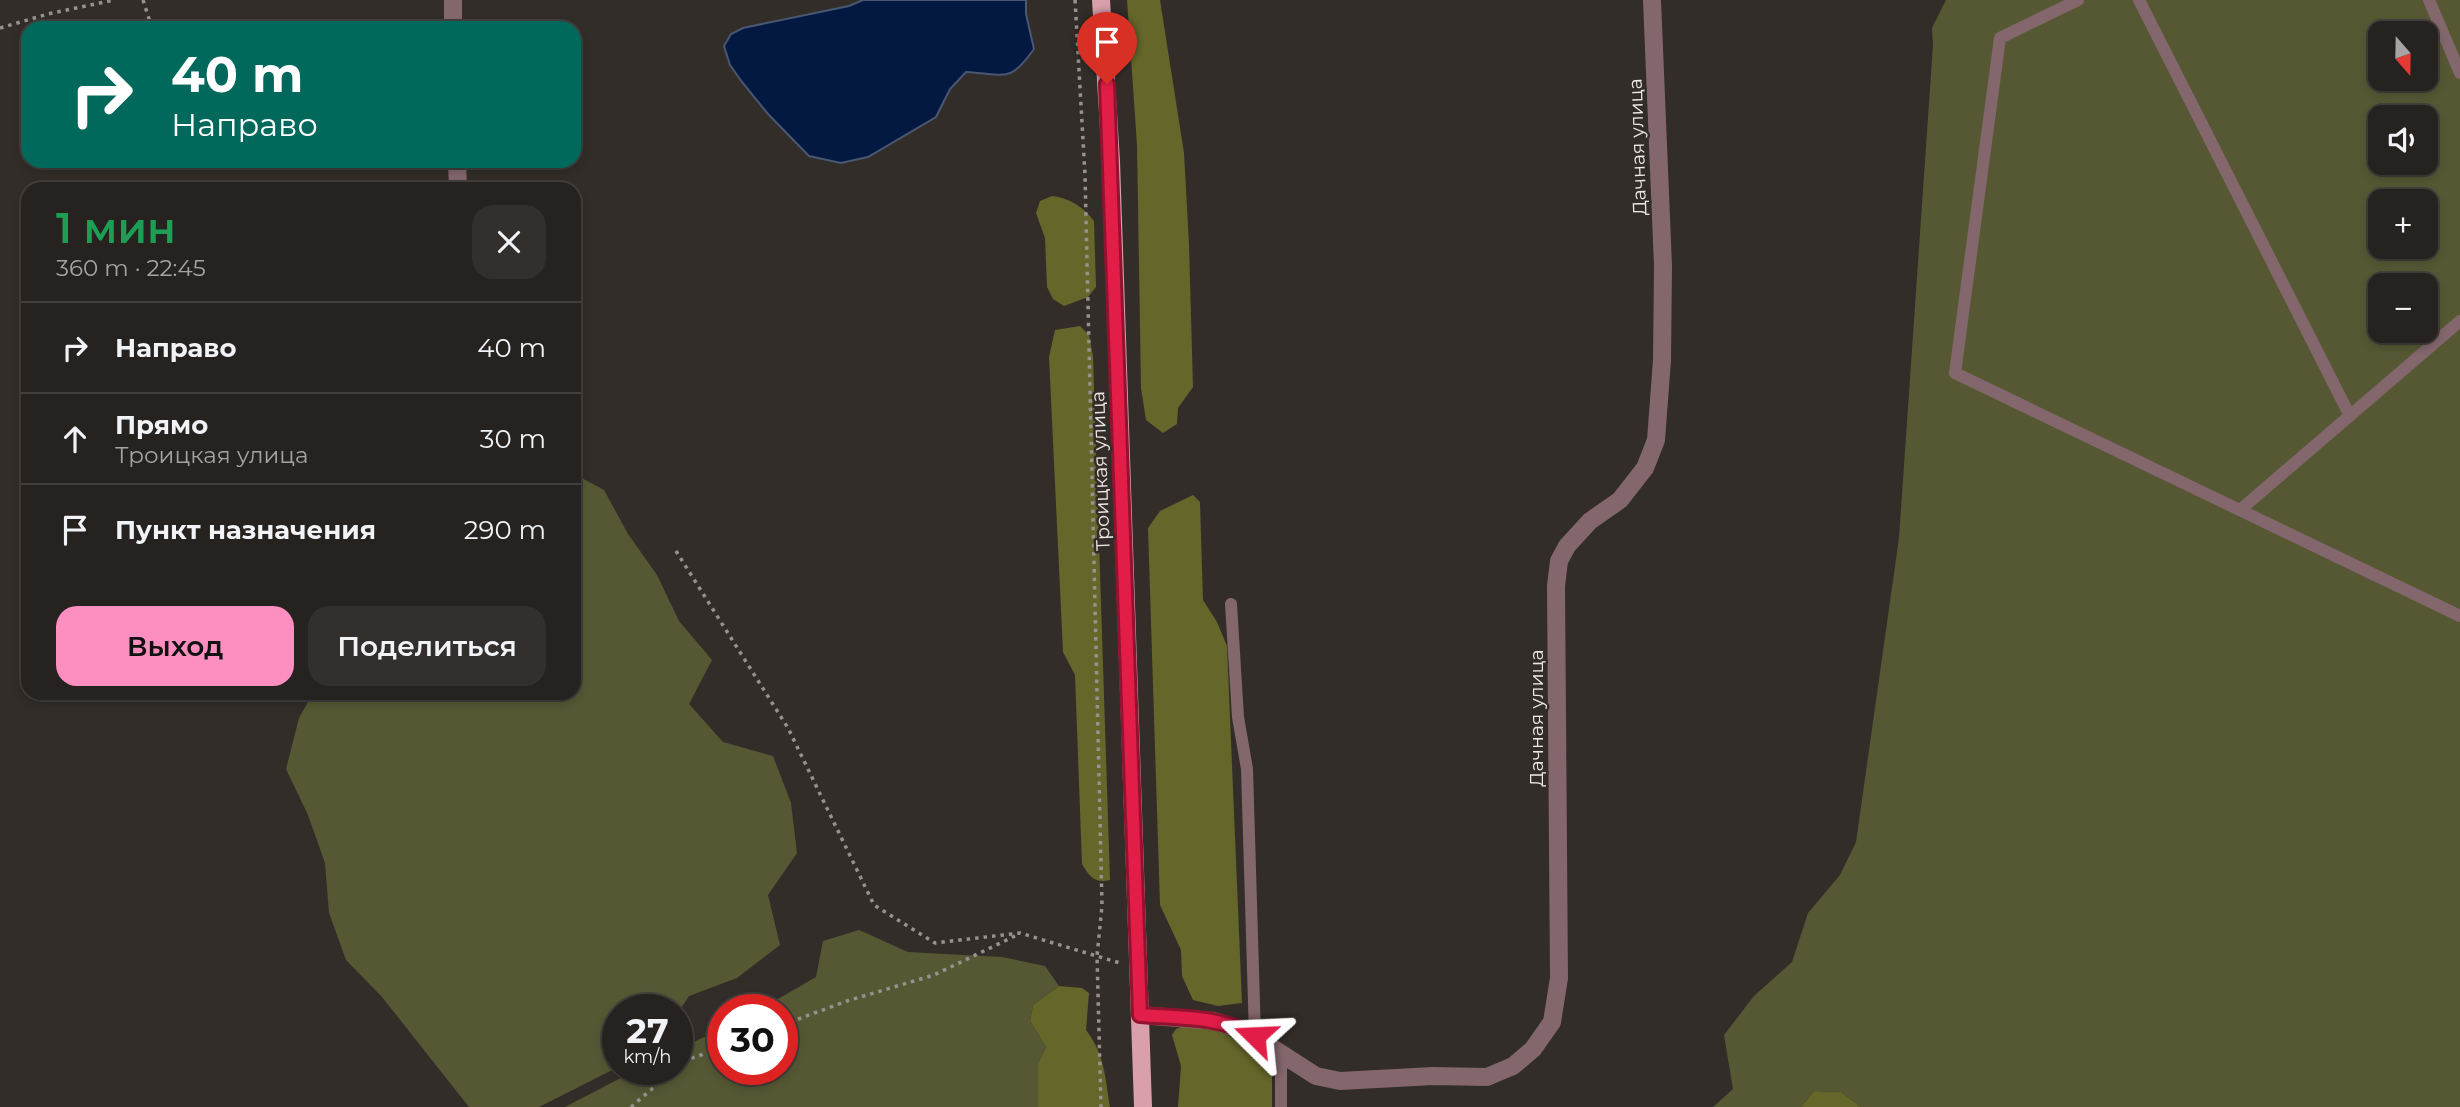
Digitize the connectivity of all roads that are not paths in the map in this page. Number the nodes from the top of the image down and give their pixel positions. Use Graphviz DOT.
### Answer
graph roads {
  1 [pos="453,0"];
  2 [pos="1101,0"];
  3 [pos="1652,0"];
  4 [pos="2078,0"];
  5 [pos="2139,0"];
  6 [pos="2429,0"];
  7 [pos="453,21"];
  8 [pos="2460,74"];
  9 [pos="2460,321"];
  10 [pos="2350,416"];
  11 [pos="2240,510"];
  12 [pos="1231,604"];
  13 [pos="2460,615"];
  14 [pos="1140,1015"];
  15 [pos="1255,1036"];
  16 [pos="1281,1052"];
  17 [pos="1143,1107"];
  18 [pos="1281,1107"];
  1 -- 7 [label="street"];
  2 -- 14 [label="main road, Троицкая улица"];
  3 -- 16 [label="street, Дачная улица"];
  4 -- 11 [label="lane"];
  5 -- 10 [label="lane"];
  6 -- 8 [label="lane"];
  9 -- 10 [label="lane"];
  10 -- 11 [label="lane"];
  11 -- 13 [label="lane"];
  12 -- 15 [label="lane"];
  14 -- 15 [label="street, Дачная улица"];
  14 -- 17 [label="main road, Троицкая улица"];
  15 -- 16 [label="street, Дачная улица"];
  16 -- 18 [label="lane"];
}
